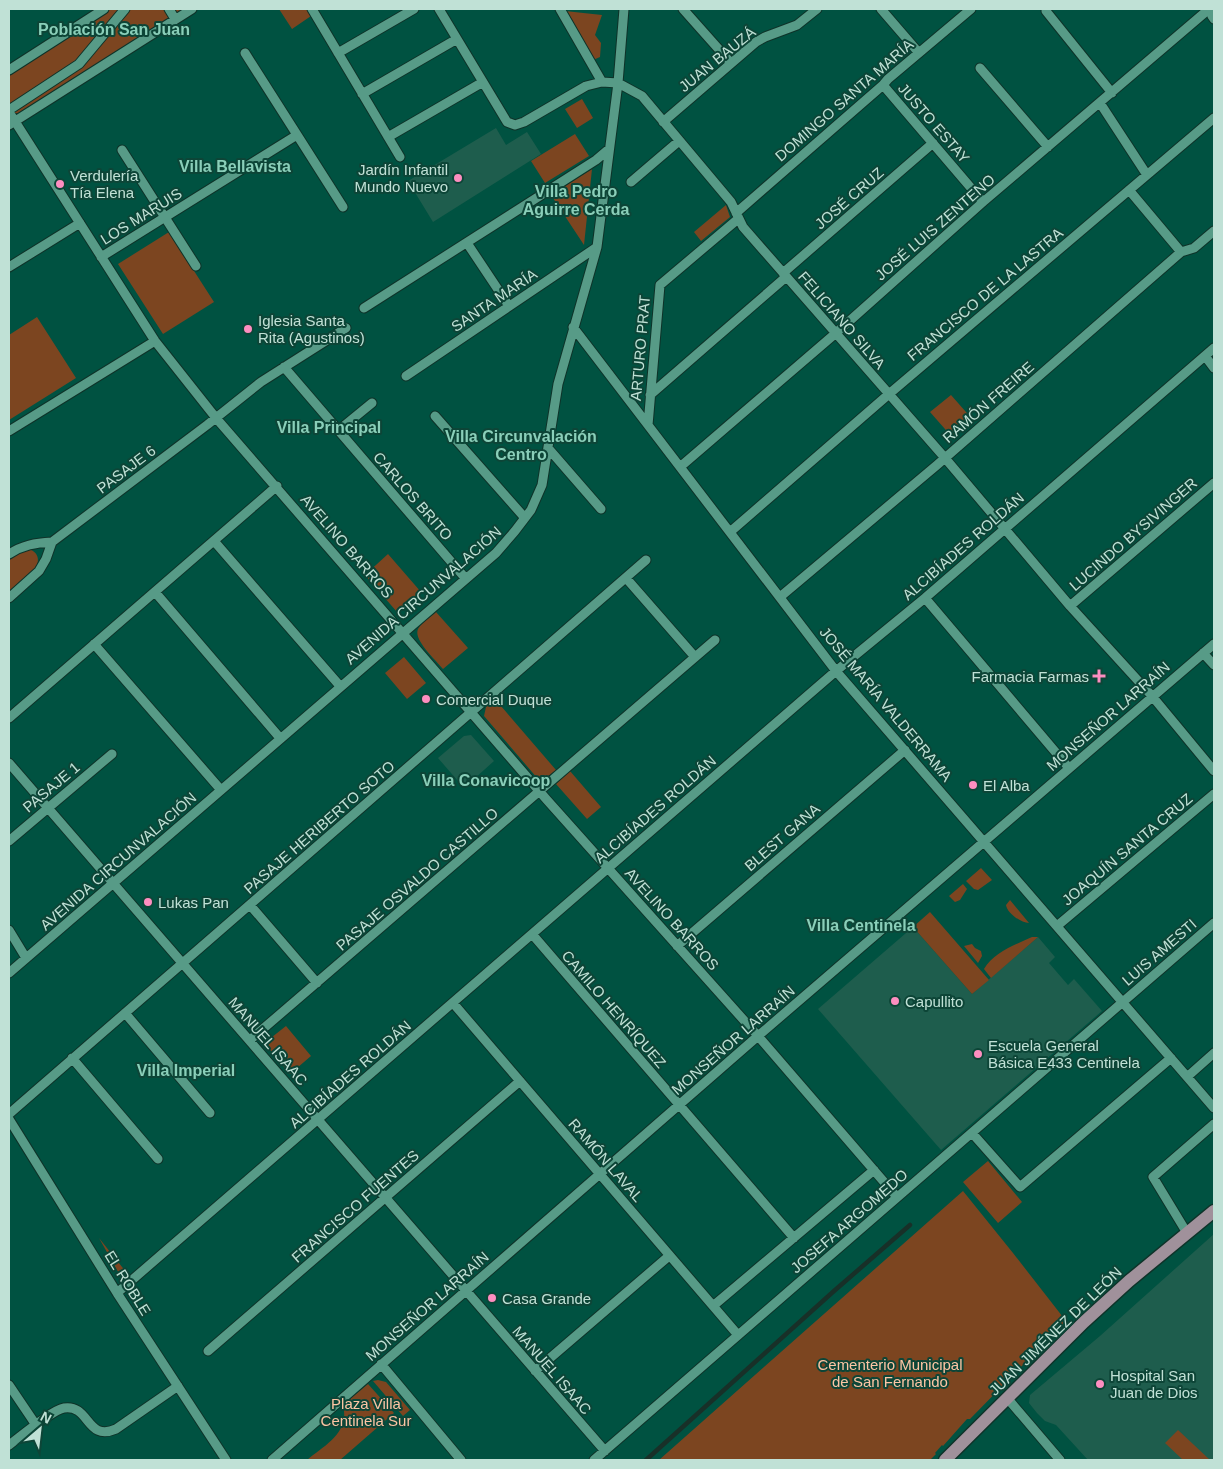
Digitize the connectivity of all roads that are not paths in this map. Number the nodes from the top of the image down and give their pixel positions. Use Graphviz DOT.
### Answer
graph roads {
  1 [pos="104,9"];
  2 [pos="125,9"];
  3 [pos="169,9"];
  4 [pos="192,9"];
  5 [pos="312,9"];
  6 [pos="414,9"];
  7 [pos="439,9"];
  8 [pos="560,9"];
  9 [pos="624,9"];
  10 [pos="683,9"];
  11 [pos="881,9"];
  12 [pos="971,9"];
  13 [pos="1210,9"];
  14 [pos="813,10"];
  15 [pos="1046,11"];
  16 [pos="175,19"];
  17 [pos="1214,19"];
  18 [pos="457,39"];
  19 [pos="245,53"];
  20 [pos="919,53"];
  21 [pos="338,54"];
  22 [pos="731,63"];
  23 [pos="980,68"];
  24 [pos="9,70"];
  25 [pos="483,82"];
  26 [pos="602,82"];
  27 [pos="618,83"];
  28 [pos="884,85"];
  29 [pos="1112,93"];
  30 [pos="362,94"];
  31 [pos="1100,104"];
  32 [pos="9,111"];
  33 [pos="1214,118"];
  34 [pos="664,122"];
  35 [pos="12,124"];
  36 [pos="297,135"];
  37 [pos="388,137"];
  38 [pos="680,141"];
  39 [pos="933,143"];
  40 [pos="1048,147"];
  41 [pos="609,149"];
  42 [pos="122,150"];
  43 [pos="400,157"];
  44 [pos="1147,175"];
  45 [pos="631,182"];
  46 [pos="1129,190"];
  47 [pos="983,202"];
  48 [pos="342,207"];
  49 [pos="737,216"];
  50 [pos="165,218"];
  51 [pos="80,223"];
  52 [pos="1214,231"];
  53 [pos="467,243"];
  54 [pos="597,247"];
  55 [pos="1181,252"];
  56 [pos="101,257"];
  57 [pos="196,266"];
  58 [pos="9,267"];
  59 [pos="785,275"];
  60 [pos="509,306"];
  61 [pos="364,308"];
  62 [pos="572,327"];
  63 [pos="346,328"];
  64 [pos="836,333"];
  65 [pos="154,341"];
  66 [pos="1214,348"];
  67 [pos="1204,356"];
  68 [pos="284,367"];
  69 [pos="1214,368"];
  70 [pos="406,376"];
  71 [pos="889,394"];
  72 [pos="650,395"];
  73 [pos="372,402"];
  74 [pos="435,416"];
  75 [pos="216,418"];
  76 [pos="648,425"];
  77 [pos="339,430"];
  78 [pos="9,431"];
  79 [pos="548,448"];
  80 [pos="945,458"];
  81 [pos="680,467"];
  82 [pos="1214,483"];
  83 [pos="276,486"];
  84 [pos="601,509"];
  85 [pos="525,518"];
  86 [pos="1004,529"];
  87 [pos="730,532"];
  88 [pos="214,540"];
  89 [pos="52,542"];
  90 [pos="9,554"];
  91 [pos="646,560"];
  92 [pos="626,578"];
  93 [pos="466,579"];
  94 [pos="154,592"];
  95 [pos="780,597"];
  96 [pos="9,598"];
  97 [pos="925,598"];
  98 [pos="1070,606"];
  99 [pos="403,632"];
  100 [pos="715,640"];
  101 [pos="94,644"];
  102 [pos="1214,644"];
  103 [pos="1204,653"];
  104 [pos="695,657"];
  105 [pos="1214,665"];
  106 [pos="836,671"];
  107 [pos="340,686"];
  108 [pos="1152,696"];
  109 [pos="472,712"];
  110 [pos="9,718"];
  111 [pos="280,738"];
  112 [pos="905,750"];
  113 [pos="112,754"];
  114 [pos="9,763"];
  115 [pos="1069,768"];
  116 [pos="1214,770"];
  117 [pos="221,790"];
  118 [pos="539,791"];
  119 [pos="1214,794"];
  120 [pos="48,808"];
  121 [pos="9,841"];
  122 [pos="984,841"];
  123 [pos="608,868"];
  124 [pos="114,883"];
  125 [pos="250,905"];
  126 [pos="1214,923"];
  127 [pos="1057,926"];
  128 [pos="9,930"];
  129 [pos="532,934"];
  130 [pos="677,946"];
  131 [pos="26,958"];
  132 [pos="182,963"];
  133 [pos="9,972"];
  134 [pos="317,983"];
  135 [pos="1122,1002"];
  136 [pos="453,1003"];
  137 [pos="126,1012"];
  138 [pos="758,1036"];
  139 [pos="250,1040"];
  140 [pos="1214,1053"];
  141 [pos="72,1058"];
  142 [pos="1171,1058"];
  143 [pos="1187,1076"];
  144 [pos="520,1081"];
  145 [pos="679,1105"];
  146 [pos="1214,1108"];
  147 [pos="210,1113"];
  148 [pos="9,1114"];
  149 [pos="9,1119"];
  150 [pos="319,1119"];
  151 [pos="1214,1124"];
  152 [pos="972,1132"];
  153 [pos="158,1159"];
  154 [pos="874,1170"];
  155 [pos="600,1174"];
  156 [pos="897,1197"];
  157 [pos="386,1198"];
  158 [pos="1214,1211"];
  159 [pos="1187,1233"];
  160 [pos="794,1238"];
  161 [pos="669,1256"];
  162 [pos="465,1291"];
  163 [pos="117,1293"];
  164 [pos="713,1306"];
  165 [pos="738,1336"];
  166 [pos="208,1352"];
  167 [pos="381,1364"];
  168 [pos="535,1371"];
  169 [pos="9,1385"];
  170 [pos="178,1386"];
  171 [pos="1008,1399"];
  172 [pos="36,1425"];
  173 [pos="9,1445"];
  174 [pos="605,1451"];
  175 [pos="226,1460"];
  176 [pos="272,1460"];
  177 [pos="461,1460"];
  178 [pos="594,1460"];
  179 [pos="945,1460"];
  180 [pos="1060,1460"];
  1 -- 24 [label="street"];
  2 -- 32 [label="street"];
  3 -- 16 [label="street"];
  4 -- 16 [label="street"];
  5 -- 21 [label="street"];
  6 -- 21 [label="street"];
  7 -- 18 [label="street, FELICIANO SILVA"];
  8 -- 26 [label="street"];
  9 -- 27 [label="street, AVENIDA CIRCUNVALACIÓN"];
  10 -- 22 [label="street"];
  11 -- 20 [label="street"];
  12 -- 20 [label="street, DOMINGO SANTA MARÍA"];
  13 -- 17 [label="street"];
  13 -- 29 [label="street, JOSÉ LUIS ZENTENO"];
  14 -- 22 [label="street, JUAN BAUZÁ"];
  15 -- 29 [label="street"];
  16 -- 35 [label="street"];
  18 -- 25 [label="street, FELICIANO SILVA"];
  18 -- 30 [label="street"];
  19 -- 36 [label="street"];
  20 -- 28 [label="street, DOMINGO SANTA MARÍA"];
  21 -- 30 [label="street"];
  22 -- 34 [label="street, JUAN BAUZÁ"];
  23 -- 40 [label="street"];
  25 -- 26 [label="street, FELICIANO SILVA"];
  25 -- 37 [label="street"];
  26 -- 27 [label="street, FELICIANO SILVA"];
  27 -- 34 [label="street, FELICIANO SILVA"];
  27 -- 41 [label="street, AVENIDA CIRCUNVALACIÓN"];
  28 -- 39 [label="street, JUSTO ESTAY"];
  28 -- 49 [label="street, DOMINGO SANTA MARÍA"];
  29 -- 31 [label="street, JOSÉ LUIS ZENTENO"];
  30 -- 37 [label="street"];
  31 -- 40 [label="street, JOSÉ LUIS ZENTENO"];
  31 -- 44 [label="street"];
  32 -- 35 [label="street, AVELINO BARROS"];
  33 -- 44 [label="street, FRANCISCO DE LA LASTRA"];
  34 -- 38 [label="street, FELICIANO SILVA"];
  35 -- 51 [label="street, AVELINO BARROS"];
  36 -- 48 [label="street"];
  36 -- 50 [label="street, LOS MARUIS"];
  37 -- 43 [label="street"];
  38 -- 45 [label="street"];
  38 -- 49 [label="street, FELICIANO SILVA"];
  39 -- 47 [label="street, JUSTO ESTAY"];
  39 -- 59 [label="street, JOSÉ CRUZ"];
  40 -- 47 [label="street, JOSÉ LUIS ZENTENO"];
  41 -- 53 [label="street"];
  41 -- 54 [label="street, AVENIDA CIRCUNVALACIÓN"];
  42 -- 50 [label="street"];
  44 -- 46 [label="street, FRANCISCO DE LA LASTRA"];
  46 -- 55 [label="street"];
  46 -- 71 [label="street, FRANCISCO DE LA LASTRA"];
  47 -- 64 [label="street, JOSÉ LUIS ZENTENO"];
  49 -- 59 [label="street, FELICIANO SILVA"];
  49 -- 72 [label="street, ARTURO PRAT"];
  50 -- 56 [label="street, LOS MARUIS"];
  50 -- 57 [label="street"];
  51 -- 56 [label="street, AVELINO BARROS"];
  51 -- 58 [label="street"];
  52 -- 55 [label="street, RAMÓN FREIRE"];
  53 -- 60 [label="street"];
  53 -- 61 [label="street"];
  54 -- 60 [label="street, SANTA MARÍA"];
  54 -- 62 [label="street, AVENIDA CIRCUNVALACIÓN"];
  55 -- 80 [label="street, RAMÓN FREIRE"];
  56 -- 65 [label="street, AVELINO BARROS"];
  59 -- 64 [label="street, FELICIANO SILVA"];
  59 -- 72 [label="street, JOSÉ CRUZ"];
  60 -- 70 [label="street, SANTA MARÍA"];
  62 -- 76 [label="street, JOSÉ MARÍA VALDERRAMA"];
  62 -- 79 [label="street, AVENIDA CIRCUNVALACIÓN"];
  63 -- 68 [label="street, PASAJE 6"];
  64 -- 71 [label="street, FELICIANO SILVA"];
  64 -- 81 [label="street, JOSÉ LUIS ZENTENO"];
  65 -- 75 [label="street, AVELINO BARROS"];
  65 -- 78 [label="street"];
  66 -- 67 [label="street, ALCIBÍADES ROLDÁN"];
  67 -- 69 [label="street"];
  67 -- 86 [label="street, ALCIBÍADES ROLDÁN"];
  68 -- 75 [label="street, PASAJE 6"];
  68 -- 77 [label="street, CARLOS BRITO"];
  71 -- 80 [label="street, FELICIANO SILVA"];
  71 -- 87 [label="street, FRANCISCO DE LA LASTRA"];
  72 -- 76 [label="street, ARTURO PRAT"];
  73 -- 77 [label="street"];
  74 -- 85 [label="street"];
  75 -- 83 [label="street, AVELINO BARROS"];
  75 -- 89 [label="street, PASAJE 6"];
  76 -- 81 [label="street, JOSÉ MARÍA VALDERRAMA"];
  77 -- 93 [label="street, CARLOS BRITO"];
  79 -- 84 [label="street"];
  79 -- 85 [label="street, AVENIDA CIRCUNVALACIÓN"];
  80 -- 86 [label="street, FELICIANO SILVA"];
  80 -- 95 [label="street, RAMÓN FREIRE"];
  81 -- 87 [label="street, JOSÉ MARÍA VALDERRAMA"];
  82 -- 98 [label="street, LUCINDO BYSIVINGER"];
  83 -- 88 [label="street"];
  83 -- 99 [label="street, AVELINO BARROS"];
  85 -- 93 [label="street, AVENIDA CIRCUNVALACIÓN"];
  86 -- 97 [label="street, ALCIBÍADES ROLDÁN"];
  86 -- 98 [label="street, FELICIANO SILVA"];
  87 -- 95 [label="street, JOSÉ MARÍA VALDERRAMA"];
  88 -- 94 [label="street"];
  88 -- 107 [label="street"];
  89 -- 90 [label="street"];
  89 -- 96 [label="street"];
  91 -- 92 [label="street, PASAJE HERIBERTO SOTO"];
  92 -- 104 [label="street"];
  92 -- 109 [label="street, PASAJE HERIBERTO SOTO"];
  93 -- 99 [label="street, AVENIDA CIRCUNVALACIÓN"];
  94 -- 101 [label="street"];
  94 -- 111 [label="street"];
  95 -- 106 [label="street, JOSÉ MARÍA VALDERRAMA"];
  97 -- 106 [label="street, ALCIBÍADES ROLDÁN"];
  97 -- 115 [label="street"];
  98 -- 108 [label="street, FELICIANO SILVA"];
  99 -- 107 [label="street, AVENIDA CIRCUNVALACIÓN"];
  99 -- 109 [label="street, AVELINO BARROS"];
  100 -- 104 [label="street, PASAJE OSVALDO CASTILLO"];
  101 -- 110 [label="street"];
  101 -- 117 [label="street"];
  102 -- 103 [label="street, MONSEÑOR LARRAÍN"];
  103 -- 105 [label="street"];
  103 -- 108 [label="street, MONSEÑOR LARRAÍN"];
  104 -- 118 [label="street, PASAJE OSVALDO CASTILLO"];
  106 -- 112 [label="street, JOSÉ MARÍA VALDERRAMA"];
  106 -- 123 [label="street, ALCIBÍADES ROLDÁN"];
  107 -- 111 [label="street, AVENIDA CIRCUNVALACIÓN"];
  108 -- 115 [label="street, MONSEÑOR LARRAÍN"];
  108 -- 116 [label="street, FELICIANO SILVA"];
  109 -- 118 [label="street, AVELINO BARROS"];
  109 -- 125 [label="street, PASAJE HERIBERTO SOTO"];
  111 -- 117 [label="street, AVENIDA CIRCUNVALACIÓN"];
  112 -- 122 [label="street, JOSÉ MARÍA VALDERRAMA"];
  112 -- 130 [label="street, BLEST GANA"];
  113 -- 120 [label="street, PASAJE 1"];
  114 -- 120 [label="street, MANUEL ISAAC"];
  115 -- 122 [label="street, MONSEÑOR LARRAÍN"];
  117 -- 124 [label="street, AVENIDA CIRCUNVALACIÓN"];
  118 -- 123 [label="street, AVELINO BARROS"];
  118 -- 134 [label="street, PASAJE OSVALDO CASTILLO"];
  119 -- 127 [label="street, JOAQUÍN SANTA CRUZ"];
  120 -- 121 [label="street, PASAJE 1"];
  120 -- 124 [label="street, MANUEL ISAAC"];
  122 -- 127 [label="street, JOSÉ MARÍA VALDERRAMA"];
  122 -- 138 [label="street, MONSEÑOR LARRAÍN"];
  123 -- 129 [label="street, ALCIBÍADES ROLDÁN"];
  123 -- 130 [label="street, AVELINO BARROS"];
  124 -- 131 [label="street, AVENIDA CIRCUNVALACIÓN"];
  124 -- 132 [label="street, MANUEL ISAAC"];
  125 -- 132 [label="street, PASAJE HERIBERTO SOTO"];
  125 -- 134 [label="street"];
  126 -- 135 [label="street, LUIS AMESTI"];
  127 -- 135 [label="street, JOSÉ MARÍA VALDERRAMA"];
  128 -- 131 [label="street"];
  129 -- 136 [label="street, ALCIBÍADES ROLDÁN"];
  129 -- 145 [label="street, CAMILO HENRÍQUEZ"];
  130 -- 138 [label="street, AVELINO BARROS"];
  131 -- 133 [label="street, AVENIDA CIRCUNVALACIÓN"];
  132 -- 137 [label="street, PASAJE HERIBERTO SOTO"];
  132 -- 139 [label="street, MANUEL ISAAC"];
  134 -- 139 [label="street, PASAJE OSVALDO CASTILLO"];
  135 -- 142 [label="street, JOSÉ MARÍA VALDERRAMA"];
  135 -- 152 [label="street, JOSEFA ARGOMEDO"];
  136 -- 144 [label="street, RAMÓN LAVAL"];
  136 -- 150 [label="street, ALCIBÍADES ROLDÁN"];
  137 -- 141 [label="street, PASAJE HERIBERTO SOTO"];
  137 -- 147 [label="street"];
  138 -- 145 [label="street, MONSEÑOR LARRAÍN"];
  138 -- 154 [label="street, AVELINO BARROS"];
  139 -- 150 [label="street, MANUEL ISAAC"];
  140 -- 143 [label="street"];
  141 -- 148 [label="street, PASAJE HERIBERTO SOTO"];
  141 -- 153 [label="street"];
  142 -- 143 [label="street, JOSÉ MARÍA VALDERRAMA"];
  142 -- 152 [label="street"];
  143 -- 146 [label="street, JOSÉ MARÍA VALDERRAMA"];
  144 -- 155 [label="street, RAMÓN LAVAL"];
  144 -- 157 [label="street, FRANCISCO FUENTES"];
  145 -- 155 [label="street, MONSEÑOR LARRAÍN"];
  145 -- 160 [label="street, CAMILO HENRÍQUEZ"];
  149 -- 163 [label="street, EL ROBLE"];
  150 -- 157 [label="street, MANUEL ISAAC"];
  150 -- 163 [label="street, ALCIBÍADES ROLDÁN"];
  151 -- 159 [label="street"];
  152 -- 156 [label="street, JOSEFA ARGOMEDO"];
  154 -- 156 [label="street, AVELINO BARROS"];
  154 -- 160 [label="street"];
  155 -- 161 [label="street, RAMÓN LAVAL"];
  155 -- 162 [label="street, MONSEÑOR LARRAÍN"];
  156 -- 165 [label="street, JOSEFA ARGOMEDO"];
  157 -- 162 [label="street, MANUEL ISAAC"];
  157 -- 166 [label="street, FRANCISCO FUENTES"];
  158 -- 159 [label="main road, JUAN JIMÉNEZ DE LEÓN"];
  159 -- 171 [label="main road, JUAN JIMÉNEZ DE LEÓN"];
  160 -- 164 [label="street"];
  161 -- 164 [label="street, RAMÓN LAVAL"];
  161 -- 168 [label="street"];
  162 -- 167 [label="street, MONSEÑOR LARRAÍN"];
  162 -- 168 [label="street, MANUEL ISAAC"];
  163 -- 170 [label="street, EL ROBLE"];
  164 -- 165 [label="street, RAMÓN LAVAL"];
  165 -- 174 [label="street, JOSEFA ARGOMEDO"];
  167 -- 176 [label="street, MONSEÑOR LARRAÍN"];
  167 -- 177 [label="street"];
  168 -- 174 [label="street, MANUEL ISAAC"];
  169 -- 172 [label="street"];
  170 -- 172 [label="street"];
  170 -- 175 [label="street, EL ROBLE"];
  171 -- 179 [label="main road, JUAN JIMÉNEZ DE LEÓN"];
  171 -- 180 [label="street"];
  172 -- 173 [label="street"];
  174 -- 178 [label="street, JOSEFA ARGOMEDO"];
}
